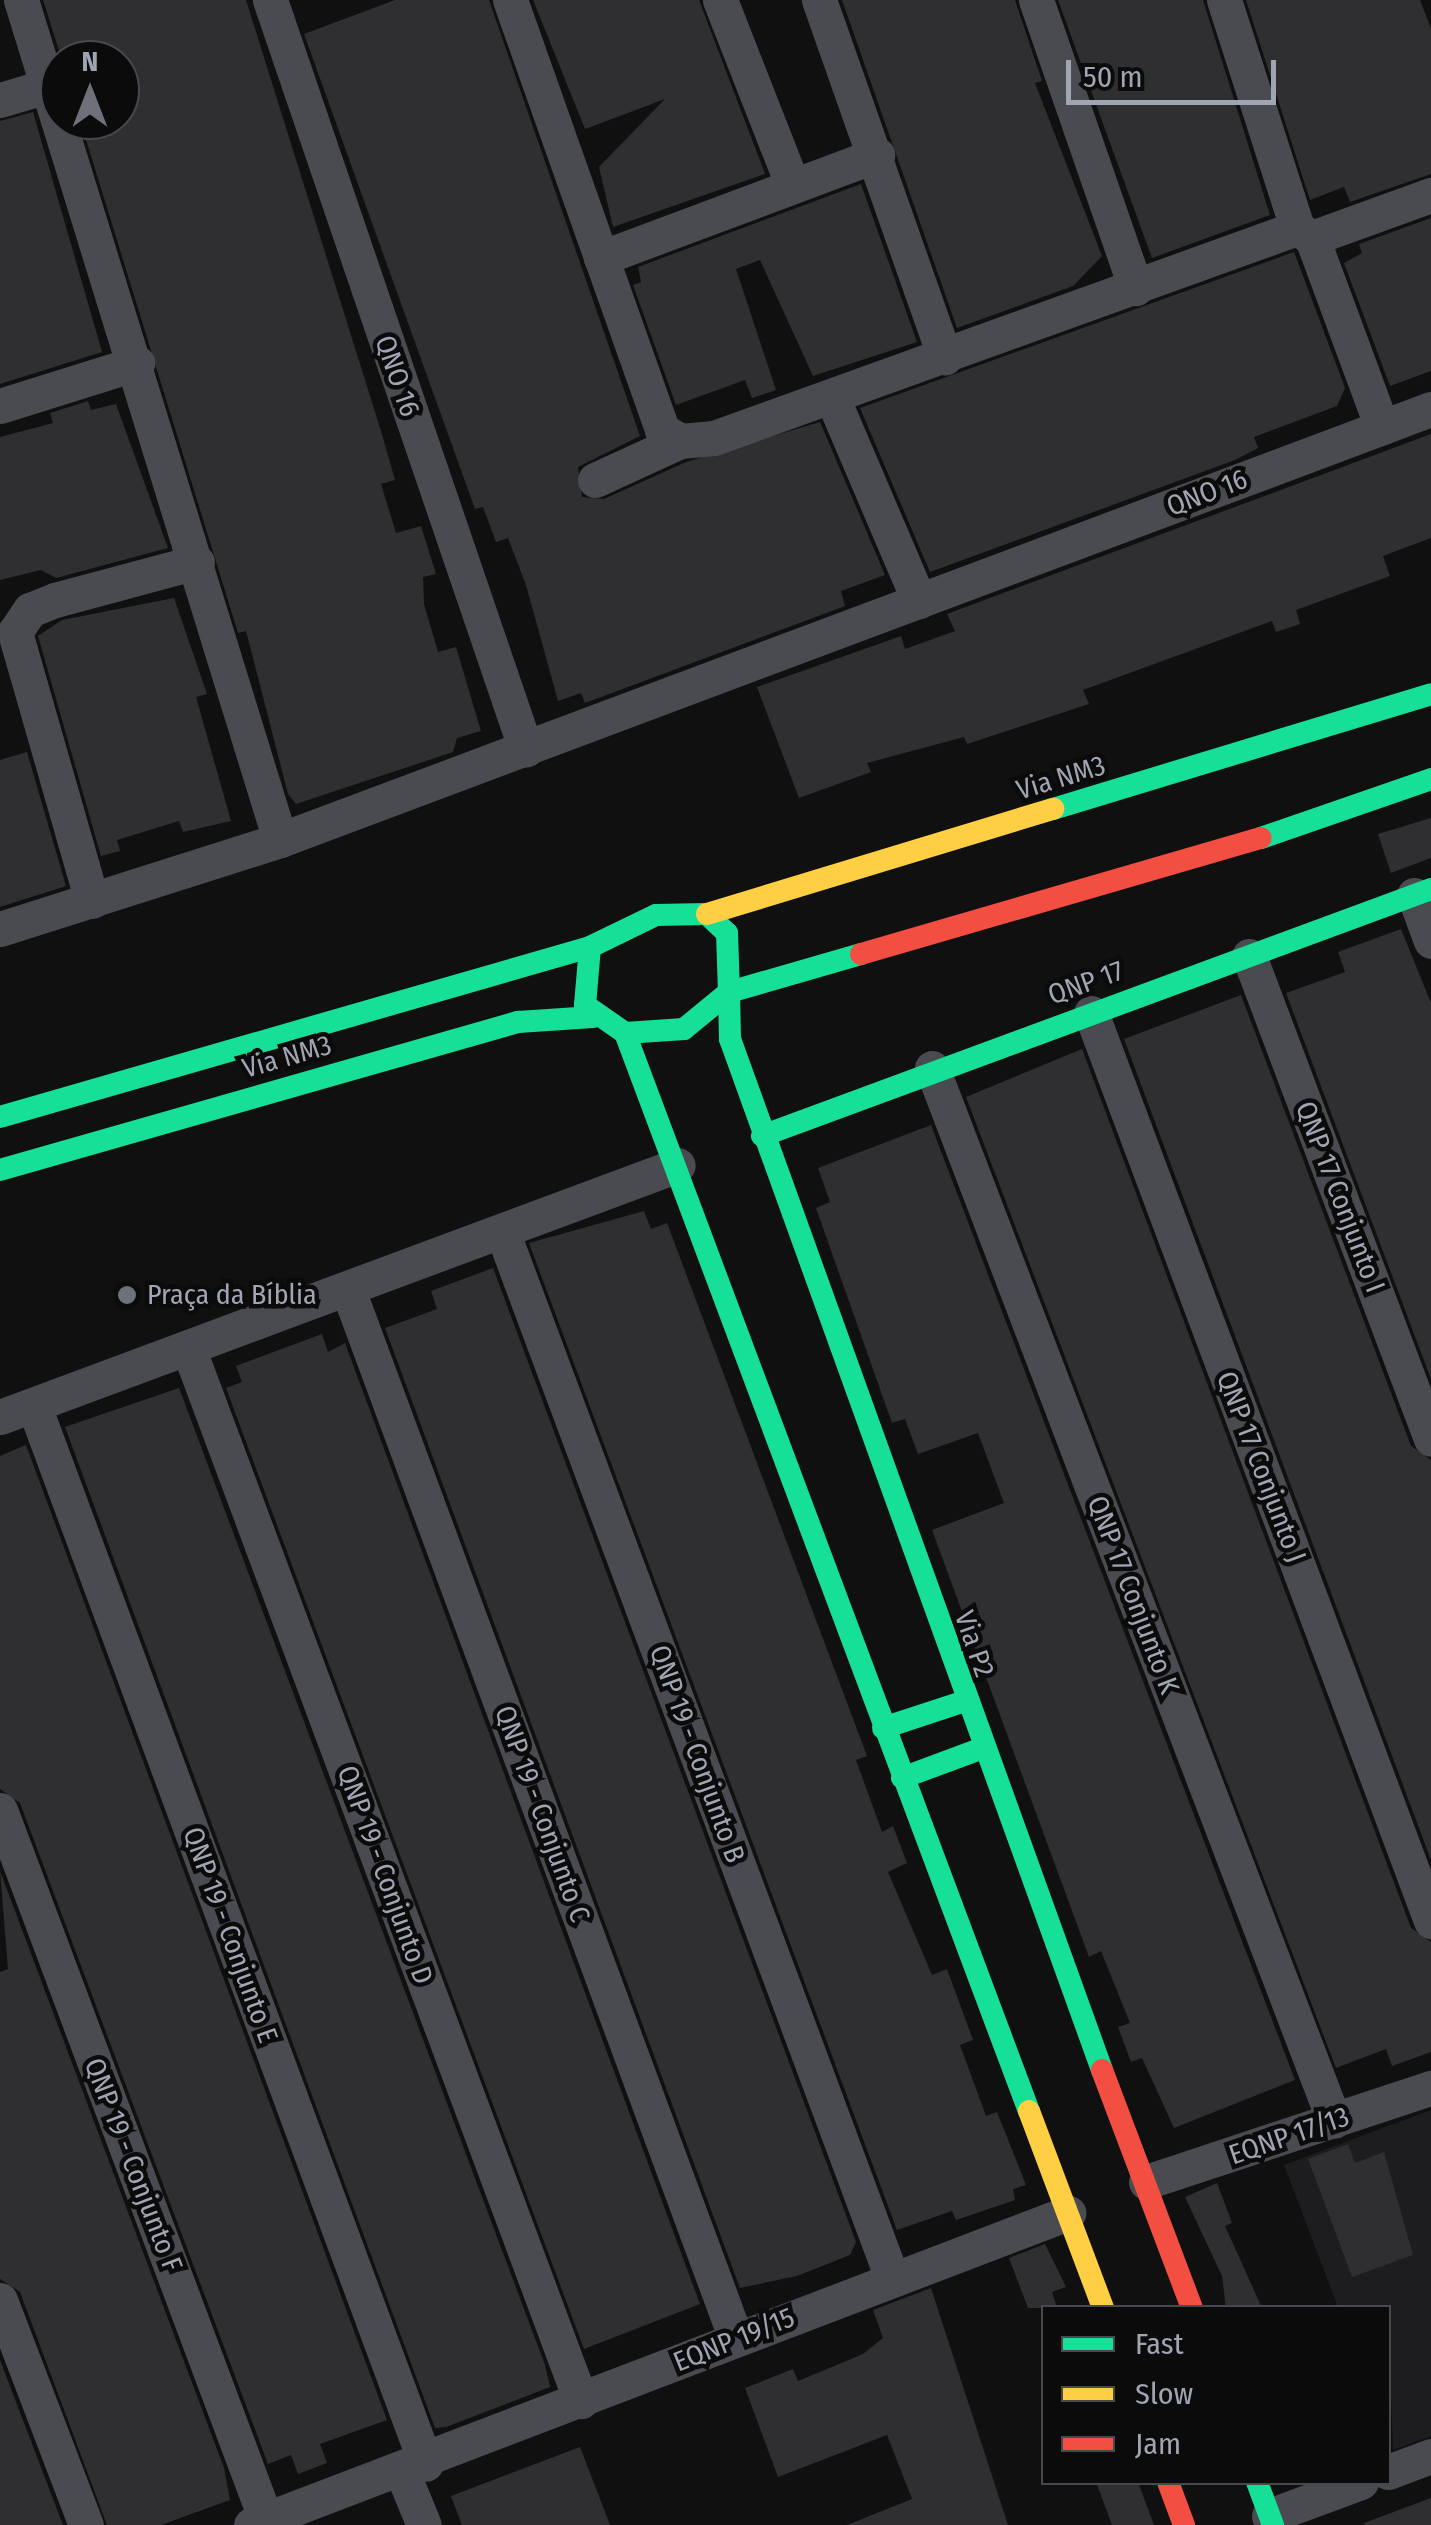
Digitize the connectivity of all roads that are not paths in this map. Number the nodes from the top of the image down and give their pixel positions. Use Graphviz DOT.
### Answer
graph roads {
  1 [pos="21,0"];
  2 [pos="270,0"];
  3 [pos="510,0"];
  4 [pos="720,0"];
  5 [pos="819,0"];
  6 [pos="1036,0"];
  7 [pos="1224,0"];
  8 [pos="40,63"];
  9 [pos="40,88"];
  10 [pos="0,100"];
  11 [pos="65,140"];
  12 [pos="877,155"];
  13 [pos="792,184"];
  14 [pos="1431,195"];
  15 [pos="1304,233"];
  16 [pos="600,258"];
  17 [pos="1136,288"];
  18 [pos="944,357"];
  19 [pos="137,363"];
  20 [pos="832,397"];
  21 [pos="0,406"];
  22 [pos="1431,409"];
  23 [pos="1382,427"];
  24 [pos="680,441"];
  25 [pos="595,480"];
  26 [pos="198,562"];
  27 [pos="919,601"];
  28 [pos="1431,694"];
  29 [pos="14,696"];
  30 [pos="526,750"];
  31 [pos="1431,759"];
  32 [pos="1431,779"];
  33 [pos="1290,830"];
  34 [pos="280,840"];
  35 [pos="1422,892"];
  36 [pos="92,901"];
  37 [pos="707,914"];
  38 [pos="0,929"];
  39 [pos="1431,942"];
  40 [pos="590,947"];
  41 [pos="1249,956"];
  42 [pos="729,992"];
  43 [pos="1091,1013"];
  44 [pos="593,1016"];
  45 [pos="625,1033"];
  46 [pos="932,1068"];
  47 [pos="0,1117"];
  48 [pos="762,1136"];
  49 [pos="678,1165"];
  50 [pos="0,1170"];
  51 [pos="502,1231"];
  52 [pos="348,1290"];
  53 [pos="189,1350"];
  54 [pos="17,1412"];
  55 [pos="1431,1439"];
  56 [pos="962,1702"];
  57 [pos="883,1728"];
  58 [pos="980,1749"];
  59 [pos="902,1778"];
  60 [pos="0,1810"];
  61 [pos="1431,1921"];
  62 [pos="1431,2088"];
  63 [pos="1334,2121"];
  64 [pos="1146,2182"];
  65 [pos="1068,2213"];
  66 [pos="892,2278"];
  67 [pos="0,2300"];
  68 [pos="1103,2305"];
  69 [pos="1191,2305"];
  70 [pos="736,2339"];
  71 [pos="581,2402"];
  72 [pos="1431,2456"];
  73 [pos="414,2468"];
  74 [pos="1391,2471"];
  75 [pos="1169,2485"];
  76 [pos="1351,2485"];
  77 [pos="1266,2508"];
  78 [pos="259,2522"];
  79 [pos="86,2525"];
  80 [pos="424,2525"];
  81 [pos="1184,2525"];
  1 -- 8 [label="street"];
  2 -- 30 [label="street, QNO 16"];
  3 -- 16 [label="street"];
  4 -- 13 [label="street"];
  5 -- 12 [label="street"];
  6 -- 17 [label="street"];
  7 -- 15 [label="street"];
  9 -- 10 [label="street"];
  11 -- 19 [label="street"];
  12 -- 13 [label="street"];
  12 -- 18 [label="street"];
  13 -- 16 [label="street"];
  14 -- 15 [label="street"];
  15 -- 17 [label="street"];
  15 -- 23 [label="street"];
  16 -- 24 [label="street"];
  17 -- 18 [label="street"];
  18 -- 20 [label="street"];
  19 -- 21 [label="street"];
  19 -- 26 [label="street"];
  20 -- 24 [label="street"];
  20 -- 27 [label="street"];
  22 -- 23 [label="street, QNO 16"];
  23 -- 27 [label="street, QNO 16"];
  24 -- 25 [label="street"];
  26 -- 29 [label="street"];
  26 -- 34 [label="street"];
  27 -- 30 [label="street, QNO 16"];
  28 -- 37 [label="main road, Via NM3"];
  29 -- 36 [label="street"];
  30 -- 34 [label="street, QNO 16"];
  31 -- 33 [label="main road"];
  32 -- 33 [label="main road"];
  33 -- 42 [label="main road"];
  34 -- 36 [label="street, QNO 16"];
  35 -- 39 [label="street"];
  35 -- 41 [label="main road, QNP 17"];
  36 -- 38 [label="street, QNO 16"];
  37 -- 40 [label="main road"];
  37 -- 42 [label="main road"];
  40 -- 44 [label="main road"];
  40 -- 47 [label="main road, Via NM3"];
  41 -- 43 [label="main road, QNP 17"];
  41 -- 55 [label="street, QNP 17 Conjunto I"];
  42 -- 45 [label="main road"];
  42 -- 48 [label="main road, Via P2"];
  43 -- 46 [label="main road, QNP 17"];
  43 -- 61 [label="street, QNP 17 Conjunto J"];
  44 -- 45 [label="main road"];
  44 -- 50 [label="main road, Via NM3"];
  45 -- 49 [label="main road"];
  46 -- 48 [label="main road, QNP 17"];
  46 -- 63 [label="street, QNP 17 Conjunto K"];
  48 -- 56 [label="main road, Via P2"];
  49 -- 51 [label="street"];
  49 -- 57 [label="main road"];
  51 -- 52 [label="street"];
  51 -- 66 [label="street, QNP 19 - Conjunto B"];
  52 -- 53 [label="street"];
  52 -- 70 [label="street, QNP 19 - Conjunto C"];
  53 -- 54 [label="street"];
  53 -- 71 [label="street, QNP 19 - Conjunto D"];
  54 -- 73 [label="street, QNP 19 - Conjunto E"];
  56 -- 57 [label="main road"];
  56 -- 58 [label="main road, Via P2"];
  57 -- 59 [label="main road"];
  58 -- 59 [label="main road"];
  58 -- 64 [label="main road, Via P2"];
  59 -- 65 [label="main road"];
  60 -- 78 [label="street, QNP 19 - Conjunto F"];
  62 -- 63 [label="street, EQNP 17/13"];
  63 -- 64 [label="street, EQNP 17/13"];
  64 -- 69 [label="main road, Via P2"];
  65 -- 66 [label="street, EQNP 19/15"];
  65 -- 68 [label="main road"];
  66 -- 70 [label="street, EQNP 19/15"];
  67 -- 79 [label="street"];
  70 -- 71 [label="street, EQNP 19/15"];
  71 -- 73 [label="street, EQNP 19/15"];
  72 -- 74 [label="street"];
  73 -- 78 [label="street, EQNP 19/15"];
  73 -- 80 [label="street"];
  75 -- 81 [label="main road"];
  76 -- 77 [label="street"];
}
